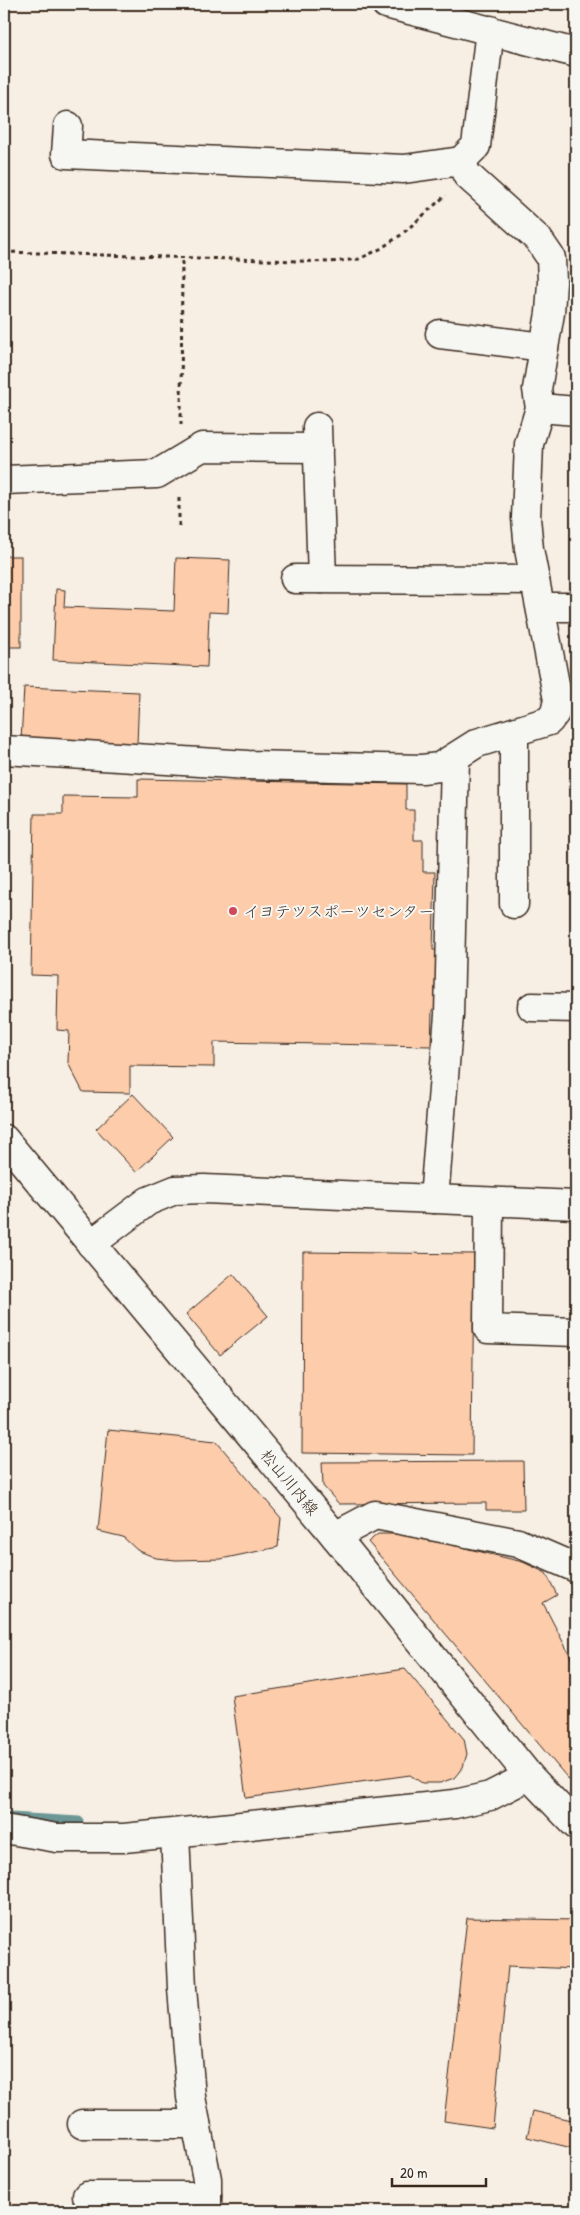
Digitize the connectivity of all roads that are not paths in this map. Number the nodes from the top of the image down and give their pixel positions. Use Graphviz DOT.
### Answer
graph roads {
  1 [pos="386,4"];
  2 [pos="490,30"];
  3 [pos="576,53"];
  4 [pos="68,126"];
  5 [pos="464,168"];
  6 [pos="440,334"];
  7 [pos="544,347"];
  8 [pos="540,408"];
  9 [pos="576,411"];
  10 [pos="4,480"];
  11 [pos="295,579"];
  12 [pos="322,579"];
  13 [pos="535,580"];
  14 [pos="541,607"];
  15 [pos="576,607"];
  16 [pos="514,732"];
  17 [pos="4,750"];
  18 [pos="455,758"];
  19 [pos="514,904"];
  20 [pos="532,1007"];
  21 [pos="576,1008"];
  22 [pos="4,1139"];
  23 [pos="434,1199"];
  24 [pos="489,1202"];
  25 [pos="576,1206"];
  26 [pos="91,1244"];
  27 [pos="576,1332"];
  28 [pos="335,1536"];
  29 [pos="572,1558"];
  30 [pos="529,1776"];
  31 [pos="576,1826"];
  32 [pos="4,1829"];
  33 [pos="175,1834"];
  34 [pos="82,2124"];
  35 [pos="196,2124"];
  36 [pos="87,2196"];
  37 [pos="207,2204"];
  1 -- 2 [label="street"];
  2 -- 3 [label="street"];
  2 -- 5 [label="street"];
  4 -- 5 [label="street"];
  5 -- 7 [label="street"];
  6 -- 7 [label="street"];
  7 -- 8 [label="street"];
  8 -- 9 [label="street"];
  8 -- 13 [label="street"];
  10 -- 12 [label="street"];
  11 -- 12 [label="street"];
  12 -- 13 [label="street"];
  13 -- 14 [label="street"];
  14 -- 15 [label="street"];
  14 -- 16 [label="street"];
  16 -- 18 [label="street"];
  16 -- 19 [label="street"];
  17 -- 18 [label="street"];
  18 -- 23 [label="street"];
  20 -- 21 [label="street"];
  22 -- 26 [label="street, 松山川内線"];
  23 -- 24 [label="street"];
  23 -- 26 [label="street"];
  24 -- 25 [label="street"];
  24 -- 27 [label="street"];
  26 -- 28 [label="street, 松山川内線"];
  28 -- 29 [label="street"];
  28 -- 30 [label="street, 松山川内線"];
  30 -- 31 [label="street, 松山川内線"];
  30 -- 33 [label="street"];
  32 -- 33 [label="street"];
  33 -- 35 [label="street"];
  34 -- 35 [label="street"];
  35 -- 37 [label="street"];
  36 -- 37 [label="street"];
}
